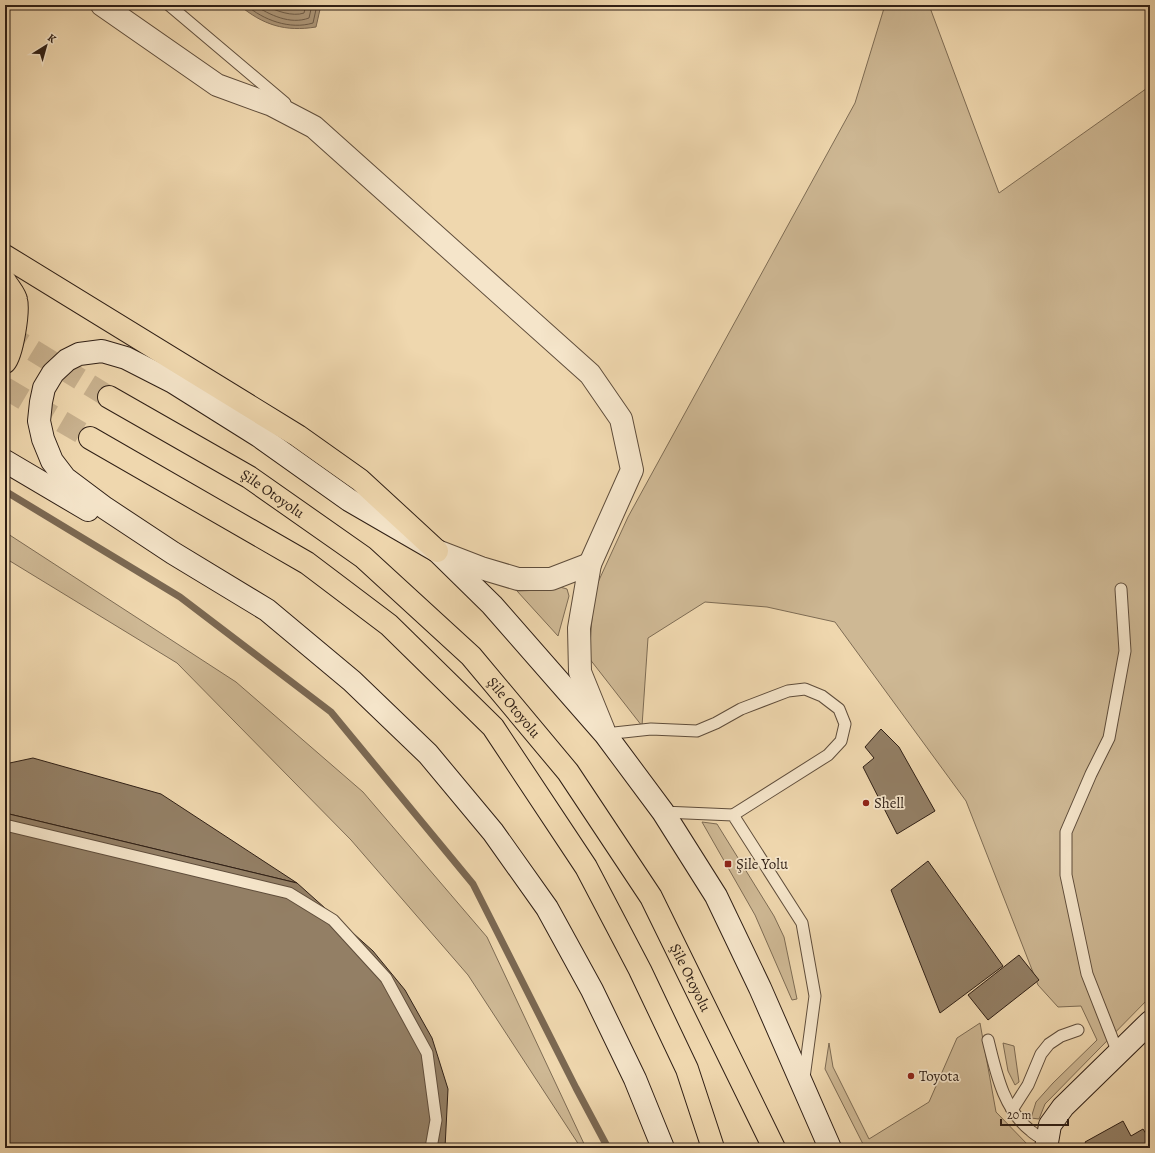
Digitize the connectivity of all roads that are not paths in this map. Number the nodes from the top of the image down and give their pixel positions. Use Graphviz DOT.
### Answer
graph roads {
  1 [pos="102,5"];
  2 [pos="169,5"];
  3 [pos="314,127"];
  4 [pos="5,256"];
  5 [pos="5,281"];
  6 [pos="5,362"];
  7 [pos="109,396"];
  8 [pos="90,438"];
  9 [pos="5,461"];
  10 [pos="437,551"];
  11 [pos="173,553"];
  12 [pos="590,564"];
  13 [pos="1121,589"];
  14 [pos="605,734"];
  15 [pos="663,812"];
  16 [pos="733,816"];
  17 [pos="5,825"];
  18 [pos="1150,1022"];
  19 [pos="1078,1030"];
  20 [pos="988,1040"];
  21 [pos="1118,1053"];
  22 [pos="803,1087"];
  23 [pos="1012,1110"];
  24 [pos="1046,1144"];
  25 [pos="431,1148"];
  26 [pos="663,1148"];
  27 [pos="713,1148"];
  28 [pos="774,1148"];
  29 [pos="830,1148"];
  1 -- 3 [label="main road"];
  2 -- 3 [label="lane"];
  3 -- 12 [label="main road"];
  4 -- 10 [label="highway"];
  5 -- 6 [label="highway"];
  7 -- 28 [label="highway, Şile Otoyolu"];
  8 -- 27 [label="highway, Şile Otoyolu"];
  9 -- 11 [label="main road"];
  10 -- 11 [label="main road"];
  10 -- 12 [label="main road"];
  10 -- 14 [label="main road"];
  11 -- 26 [label="main road"];
  12 -- 14 [label="main road"];
  13 -- 21 [label="lane"];
  14 -- 15 [label="main road"];
  14 -- 16 [label="lane"];
  15 -- 16 [label="lane"];
  15 -- 22 [label="main road"];
  16 -- 22 [label="lane"];
  17 -- 25 [label="lane"];
  18 -- 21 [label="main road"];
  19 -- 23 [label="lane"];
  20 -- 23 [label="lane"];
  21 -- 24 [label="main road"];
  22 -- 29 [label="main road"];
  23 -- 24 [label="lane"];
}
